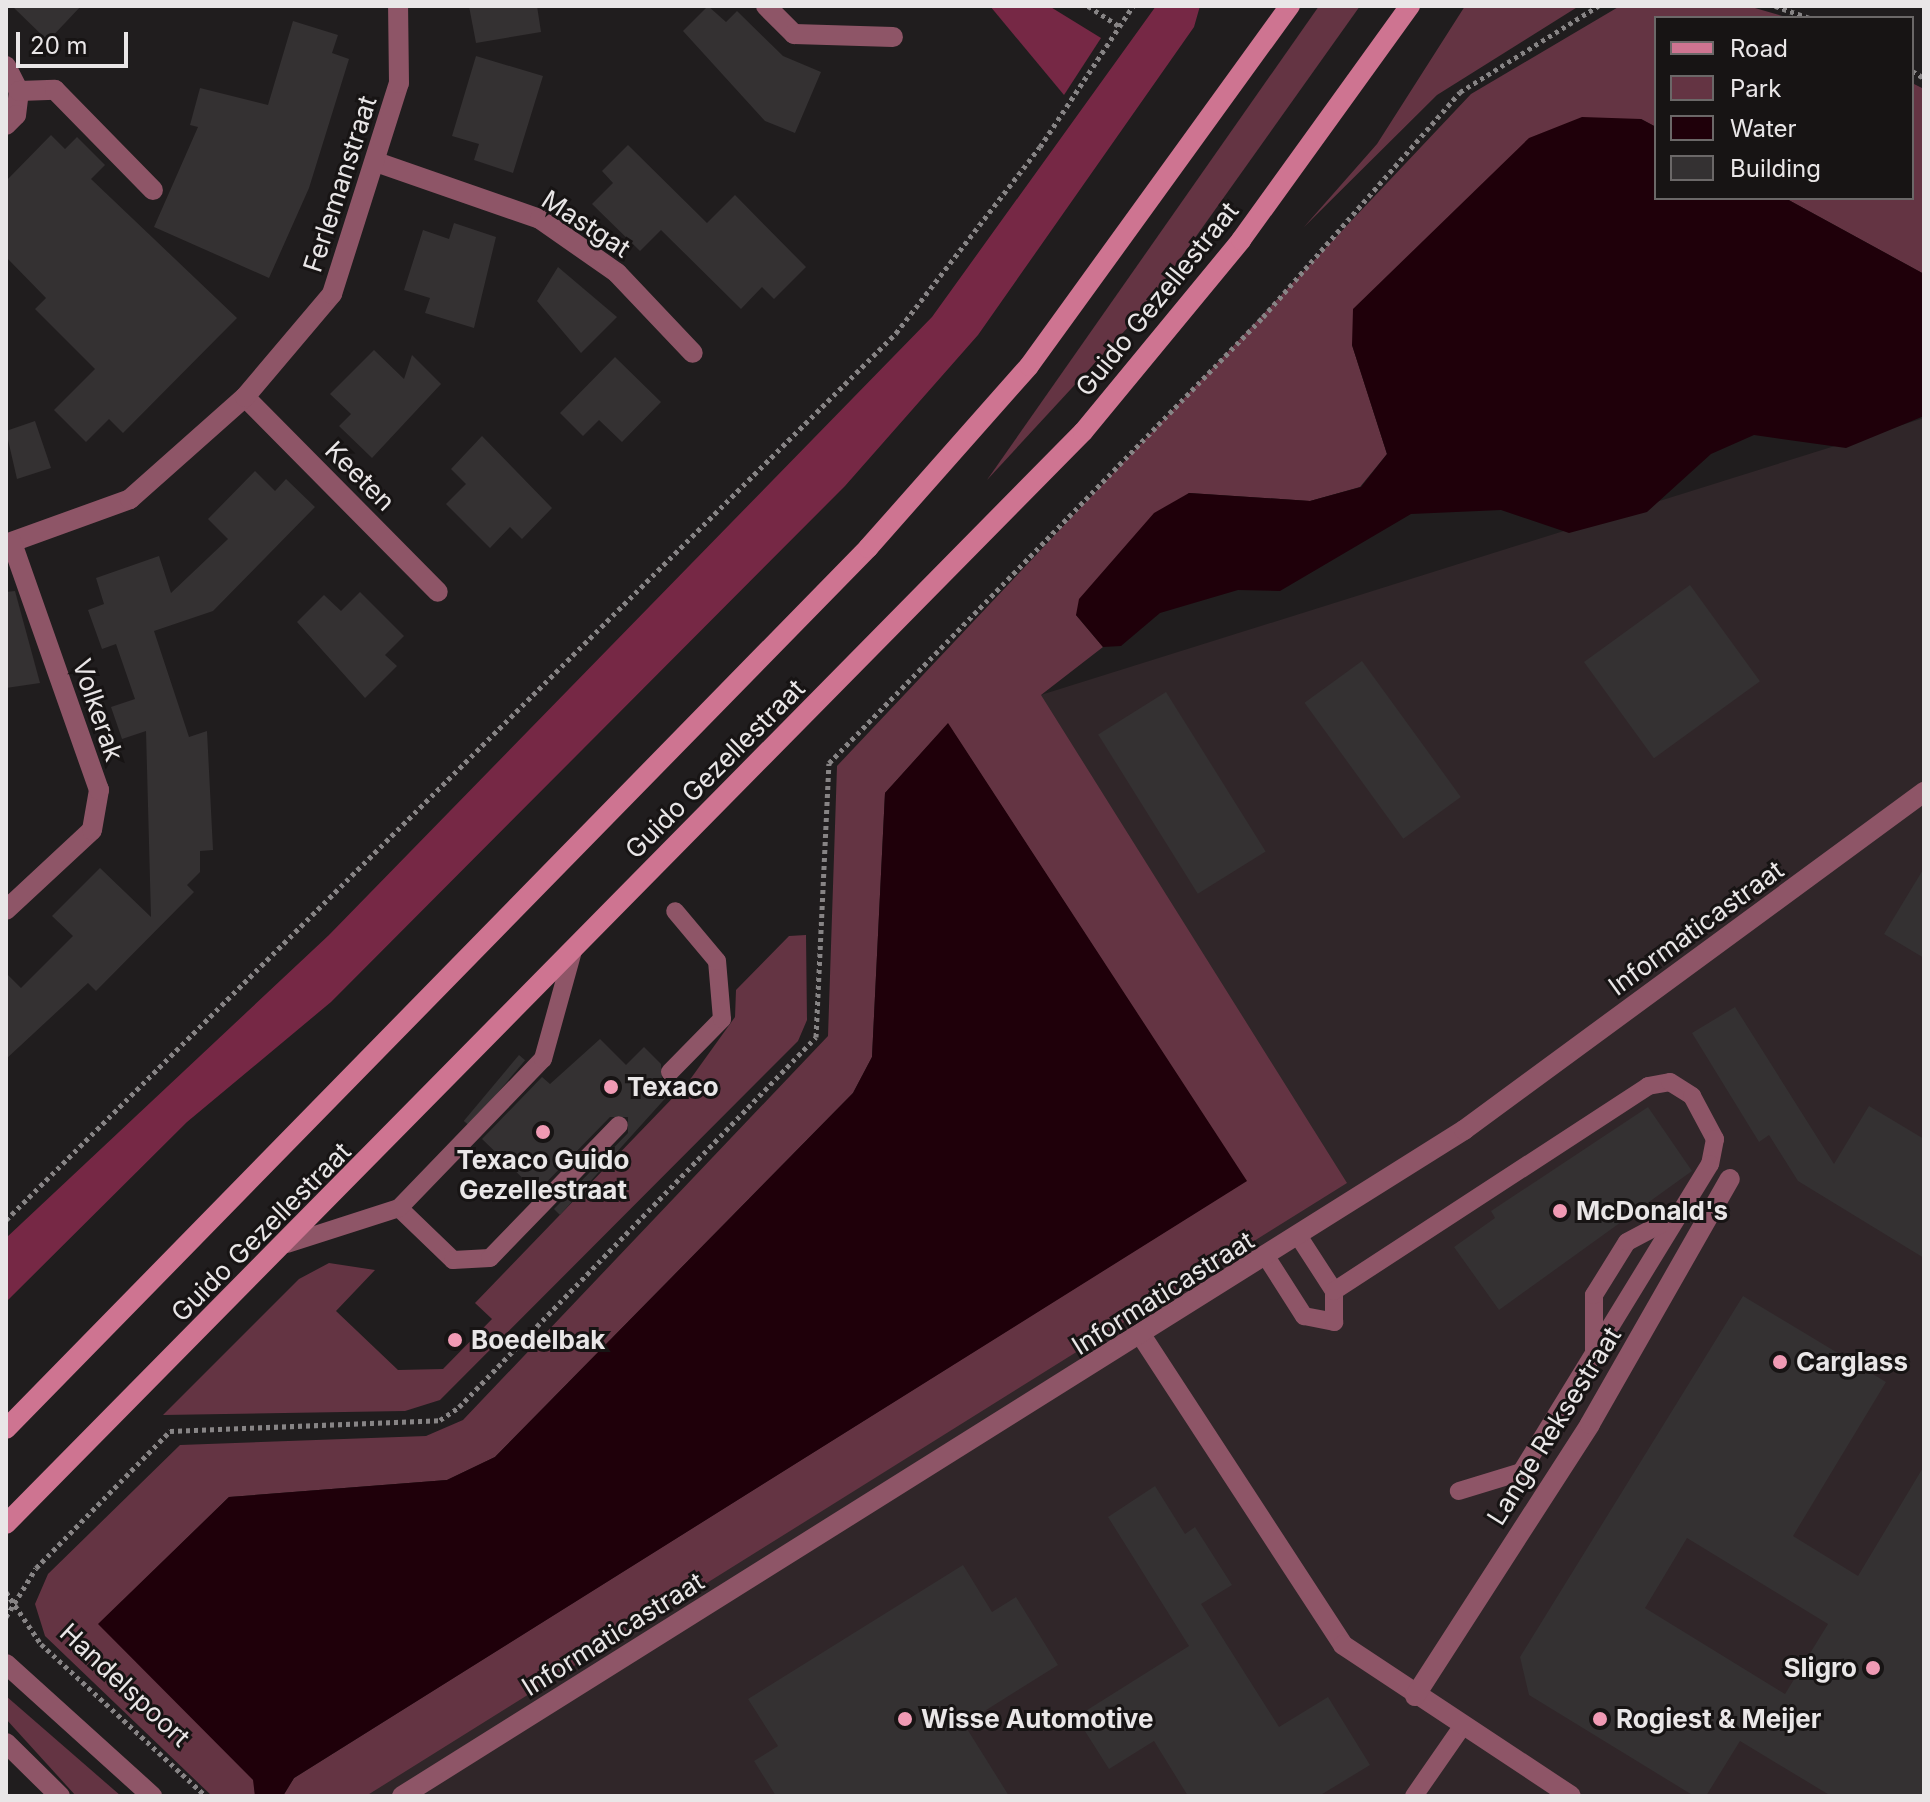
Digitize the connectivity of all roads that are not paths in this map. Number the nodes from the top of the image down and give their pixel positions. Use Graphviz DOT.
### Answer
graph roads {
  1 [pos="398,6"];
  2 [pos="766,6"];
  3 [pos="1290,6"];
  4 [pos="1410,6"];
  5 [pos="893,37"];
  6 [pos="6,66"];
  7 [pos="19,91"];
  8 [pos="6,125"];
  9 [pos="379,163"];
  10 [pos="153,190"];
  11 [pos="693,353"];
  12 [pos="245,397"];
  13 [pos="9,544"];
  14 [pos="438,592"];
  15 [pos="1924,792"];
  16 [pos="6,910"];
  17 [pos="675,911"];
  18 [pos="573,951"];
  19 [pos="670,1072"];
  20 [pos="619,1125"];
  21 [pos="1730,1179"];
  22 [pos="399,1208"];
  23 [pos="1678,1216"];
  24 [pos="1299,1237"];
  25 [pos="287,1244"];
  26 [pos="1267,1258"];
  27 [pos="1334,1291"];
  28 [pos="1143,1338"];
  29 [pos="1594,1350"];
  30 [pos="6,1429"];
  31 [pos="1459,1491"];
  32 [pos="6,1524"];
  33 [pos="6,1664"];
  34 [pos="1415,1696"];
  35 [pos="1461,1728"];
  36 [pos="6,1743"];
  37 [pos="60,1796"];
  38 [pos="152,1796"];
  39 [pos="402,1796"];
  40 [pos="1414,1796"];
  41 [pos="1571,1796"];
  1 -- 9 [label="street, Ferlemanstraat"];
  2 -- 5 [label="street"];
  3 -- 30 [label="main road, Guido Gezellestraat"];
  4 -- 18 [label="main road, Guido Gezellestraat"];
  6 -- 7 [label="street"];
  7 -- 8 [label="street"];
  7 -- 10 [label="street"];
  9 -- 11 [label="street, Mastgat"];
  9 -- 12 [label="street, Ferlemanstraat"];
  12 -- 13 [label="street, Ferlemanstraat"];
  12 -- 14 [label="street, Keeten"];
  13 -- 16 [label="street, Volkerak"];
  15 -- 24 [label="street, Informaticastraat"];
  17 -- 19 [label="lane"];
  18 -- 22 [label="lane"];
  18 -- 25 [label="main road, Guido Gezellestraat"];
  20 -- 22 [label="lane"];
  21 -- 34 [label="street, Lange Reksestraat"];
  22 -- 25 [label="lane"];
  23 -- 27 [label="lane"];
  23 -- 29 [label="lane"];
  23 -- 29 [label="lane"];
  24 -- 26 [label="street, Informaticastraat"];
  24 -- 27 [label="lane"];
  25 -- 32 [label="main road, Guido Gezellestraat"];
  26 -- 27 [label="lane"];
  26 -- 28 [label="street, Informaticastraat"];
  28 -- 34 [label="street"];
  28 -- 39 [label="street, Informaticastraat"];
  29 -- 31 [label="lane"];
  33 -- 38 [label="street"];
  34 -- 35 [label="street"];
  35 -- 40 [label="lane"];
  35 -- 41 [label="street"];
  36 -- 37 [label="street"];
}
